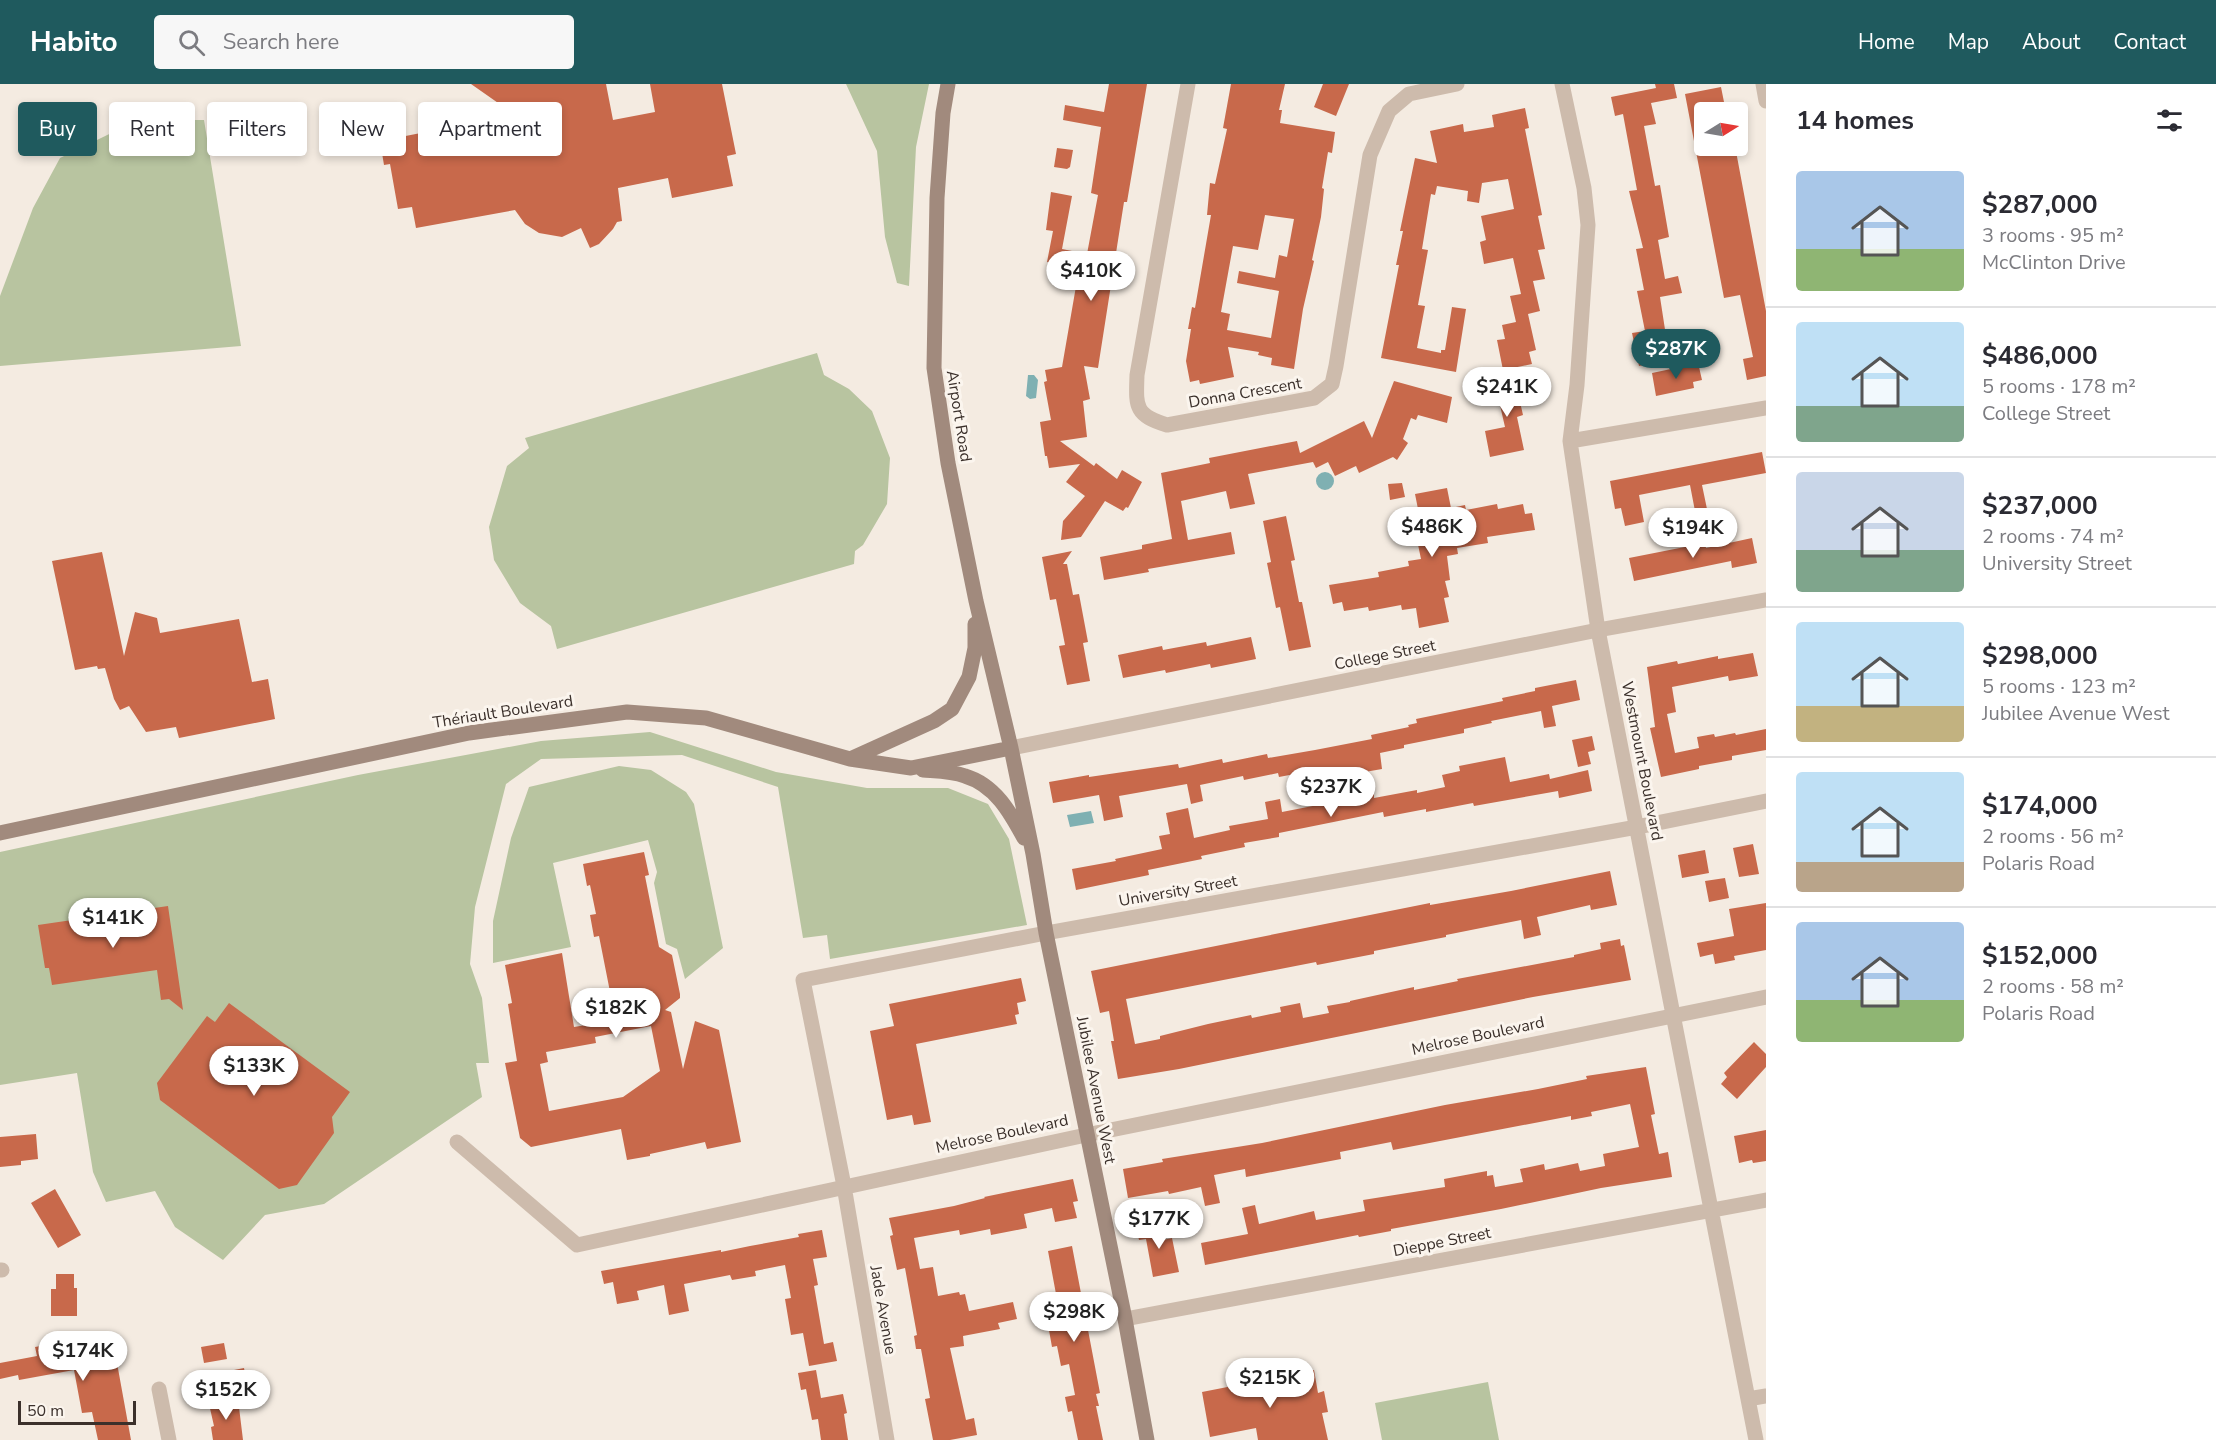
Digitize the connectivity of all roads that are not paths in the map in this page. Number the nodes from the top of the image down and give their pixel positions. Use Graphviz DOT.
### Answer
graph roads {
  1 [pos="948,84"];
  2 [pos="1188,84"];
  3 [pos="1456,84"];
  4 [pos="1562,84"];
  5 [pos="1763,84"];
  6 [pos="1766,101"];
  7 [pos="1766,408"];
  8 [pos="1570,441"];
  9 [pos="1766,600"];
  10 [pos="976,601"];
  11 [pos="1598,630"];
  12 [pos="1011,748"];
  13 [pos="850,759"];
  14 [pos="911,768"];
  15 [pos="1766,801"];
  16 [pos="1637,827"];
  17 [pos="0,833"];
  18 [pos="1033,854"];
  19 [pos="1046,933"];
  20 [pos="1766,997"];
  21 [pos="1674,1015"];
  22 [pos="1086,1135"];
  23 [pos="457,1142"];
  24 [pos="844,1186"];
  25 [pos="1766,1200"];
  26 [pos="1712,1210"];
  27 [pos="1125,1319"];
  28 [pos="159,1389"];
  29 [pos="1766,1396"];
  30 [pos="1748,1399"];
  31 [pos="169,1440"];
  32 [pos="887,1440"];
  33 [pos="1147,1440"];
  34 [pos="1756,1440"];
  1 -- 10 [label="main road, Airport Road"];
  2 -- 3 [label="street, Donna Crescent"];
  4 -- 8 [label="street, Westmount Boulevard"];
  5 -- 6 [label="street"];
  7 -- 8 [label="street"];
  8 -- 11 [label="street, Westmount Boulevard"];
  9 -- 11 [label="street, College Street"];
  10 -- 12 [label="main road, Airport Road"];
  10 -- 13 [label="main road"];
  11 -- 12 [label="street, College Street"];
  11 -- 16 [label="street, Westmount Boulevard"];
  12 -- 14 [label="main road, Thériault Boulevard"];
  12 -- 18 [label="main road, Jubilee Avenue West"];
  13 -- 14 [label="main road, Thériault Boulevard"];
  13 -- 17 [label="main road, Thériault Boulevard"];
  14 -- 18 [label="main road"];
  15 -- 16 [label="street, University Street"];
  16 -- 19 [label="street, University Street"];
  16 -- 21 [label="street, Westmount Boulevard"];
  18 -- 19 [label="main road, Jubilee Avenue West"];
  19 -- 22 [label="main road, Jubilee Avenue West"];
  19 -- 24 [label="street, University Street"];
  20 -- 21 [label="street, Melrose Boulevard"];
  21 -- 22 [label="street, Melrose Boulevard"];
  21 -- 26 [label="street, Westmount Boulevard"];
  22 -- 24 [label="street, Melrose Boulevard"];
  22 -- 27 [label="main road, Jubilee Avenue West"];
  23 -- 24 [label="street, Melrose Boulevard"];
  24 -- 32 [label="street, Jade Avenue"];
  25 -- 26 [label="street, Dieppe Street"];
  26 -- 27 [label="street, Dieppe Street"];
  26 -- 30 [label="street, Westmount Boulevard"];
  27 -- 33 [label="main road, Jubilee Avenue West"];
  28 -- 31 [label="street"];
  29 -- 30 [label="street"];
  30 -- 34 [label="street, Westmount Boulevard"];
}
